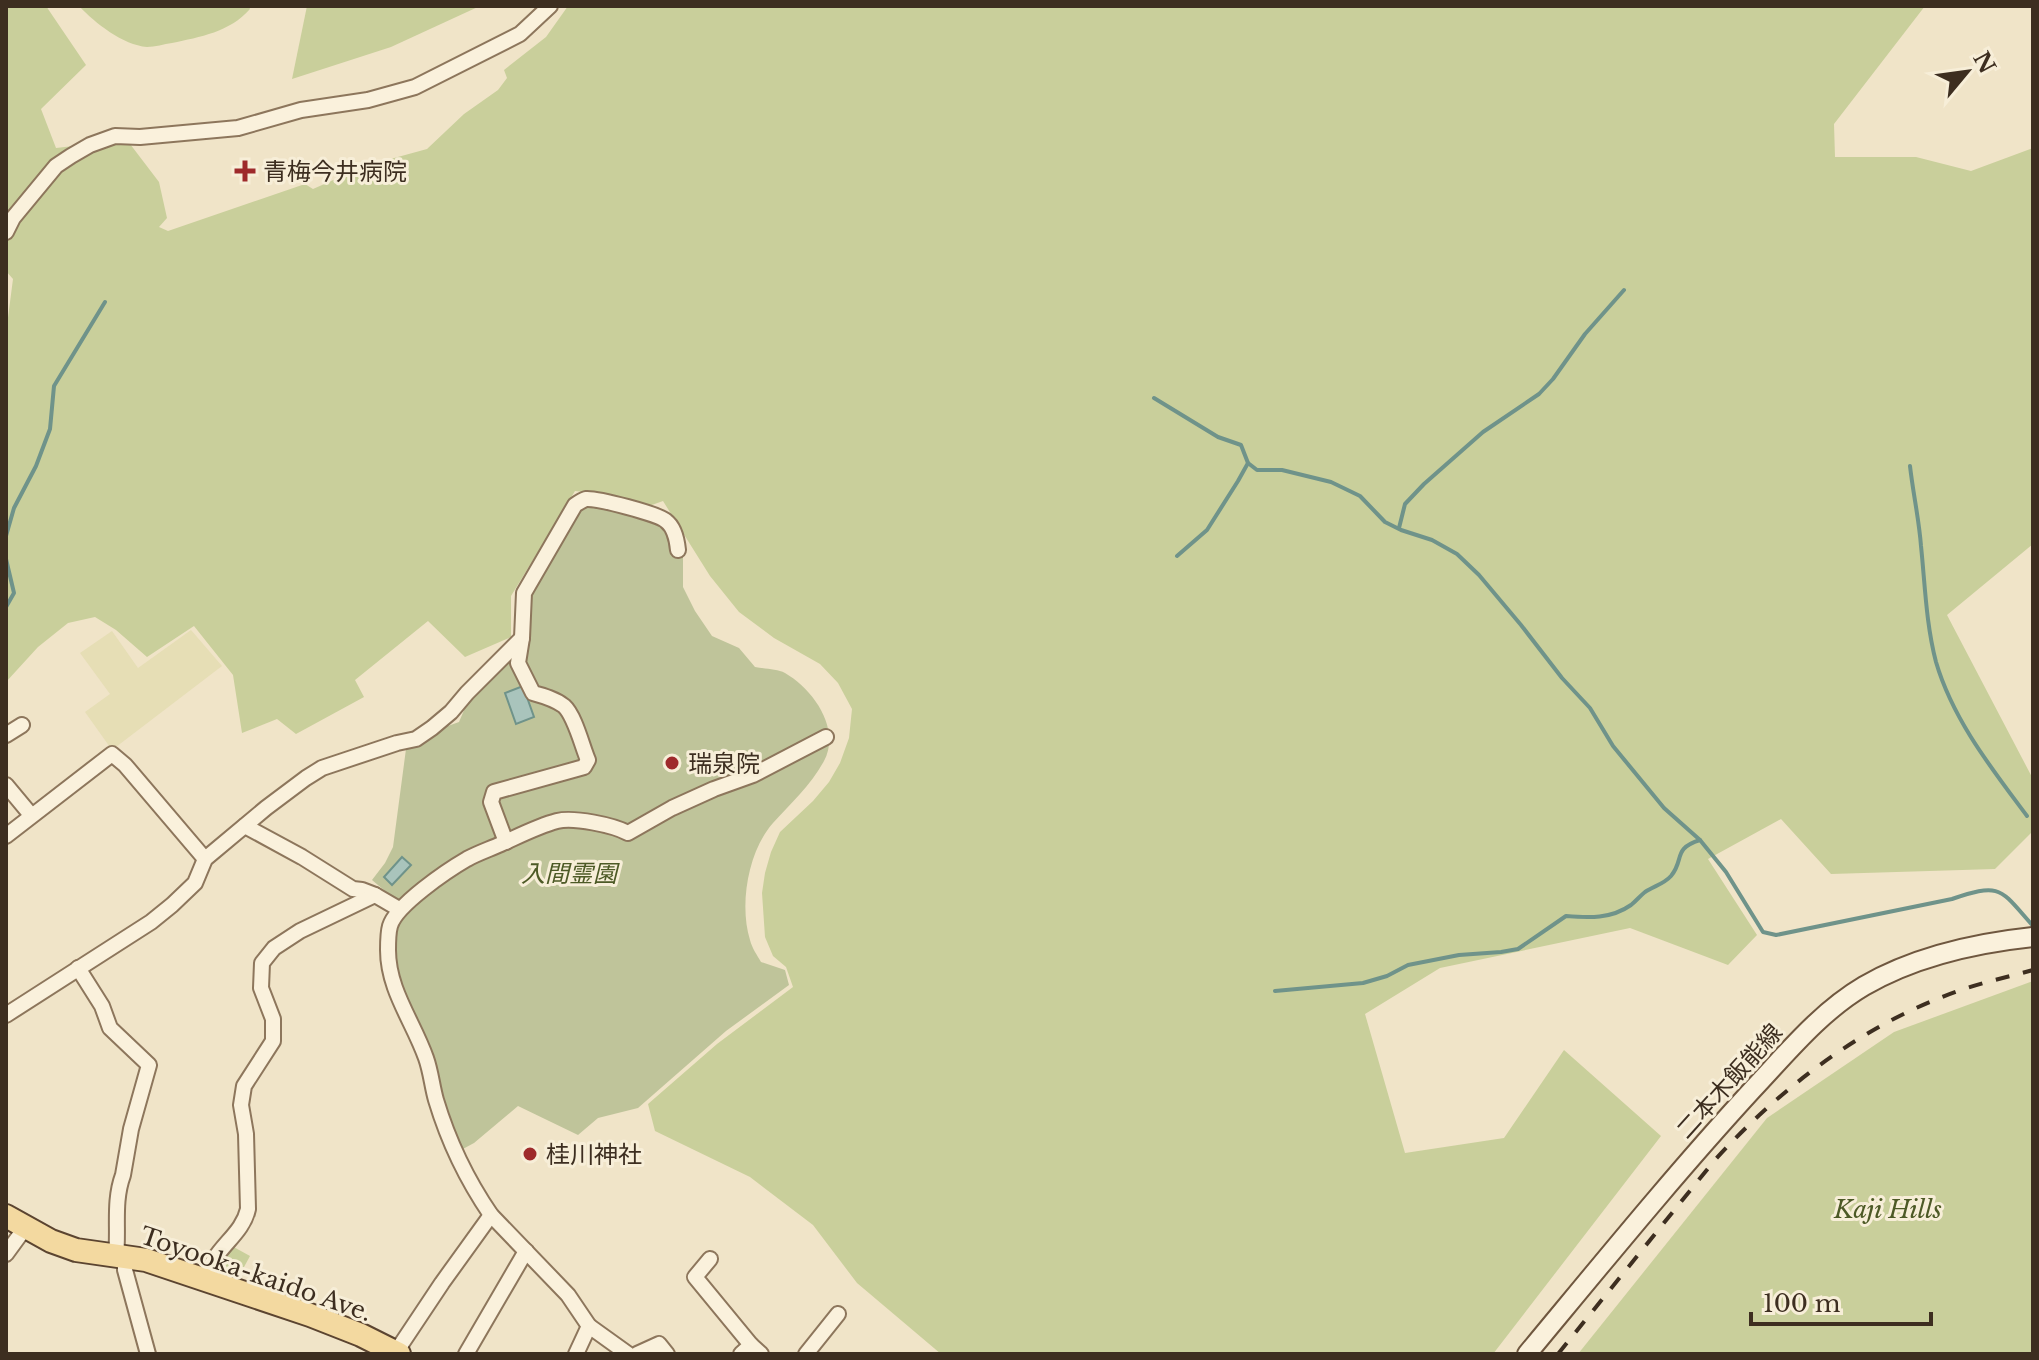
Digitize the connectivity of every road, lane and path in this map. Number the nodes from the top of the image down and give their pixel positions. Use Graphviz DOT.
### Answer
graph roads {
  1 [pos="550,6"];
  2 [pos="6,232"];
  3 [pos="678,550"];
  4 [pos="522,638"];
  5 [pos="22,725"];
  6 [pos="6,735"];
  7 [pos="826,737"];
  8 [pos="6,785"];
  9 [pos="31,815"];
  10 [pos="245,826"];
  11 [pos="6,836"];
  12 [pos="506,842"];
  13 [pos="205,859"];
  14 [pos="375,895"];
  15 [pos="399,909"];
  16 [pos="2030,937"];
  17 [pos="78,968"];
  18 [pos="6,1015"];
  19 [pos="491,1215"];
  20 [pos="16,1222"];
  21 [pos="526,1251"];
  22 [pos="6,1254"];
  23 [pos="121,1256"];
  24 [pos="710,1259"];
  25 [pos="206,1280"];
  26 [pos="838,1314"];
  27 [pos="589,1326"];
  28 [pos="751,1351"];
  29 [pos="398,1353"];
  30 [pos="148,1354"];
  31 [pos="466,1354"];
  32 [pos="576,1354"];
  33 [pos="628,1354"];
  34 [pos="637,1354"];
  35 [pos="667,1354"];
  36 [pos="806,1354"];
  37 [pos="1527,1354"];
  1 -- 2 [label="street"];
  3 -- 4 [label="street"];
  4 -- 10 [label="street"];
  4 -- 12 [label="street"];
  5 -- 6 [label="street"];
  7 -- 12 [label="street"];
  8 -- 9 [label="street"];
  9 -- 11 [label="street"];
  9 -- 13 [label="street"];
  10 -- 13 [label="street"];
  10 -- 14 [label="street"];
  12 -- 15 [label="street"];
  13 -- 17 [label="street"];
  14 -- 15 [label="street"];
  14 -- 25 [label="street"];
  15 -- 19 [label="street"];
  16 -- 37 [label="main road, 二本木飯能線"];
  17 -- 18 [label="street"];
  17 -- 23 [label="street"];
  19 -- 21 [label="street"];
  19 -- 29 [label="street"];
  20 -- 22 [label="street"];
  20 -- 23 [label="main road, Toyooka-kaido Ave."];
  21 -- 27 [label="street"];
  21 -- 31 [label="street"];
  23 -- 25 [label="main road, Toyooka-kaido Ave."];
  23 -- 30 [label="street"];
  24 -- 28 [label="street"];
  25 -- 29 [label="main road, Toyooka-kaido Ave."];
  26 -- 36 [label="street"];
  27 -- 32 [label="street"];
  27 -- 33 [label="street"];
  34 -- 35 [label="street"];
}
